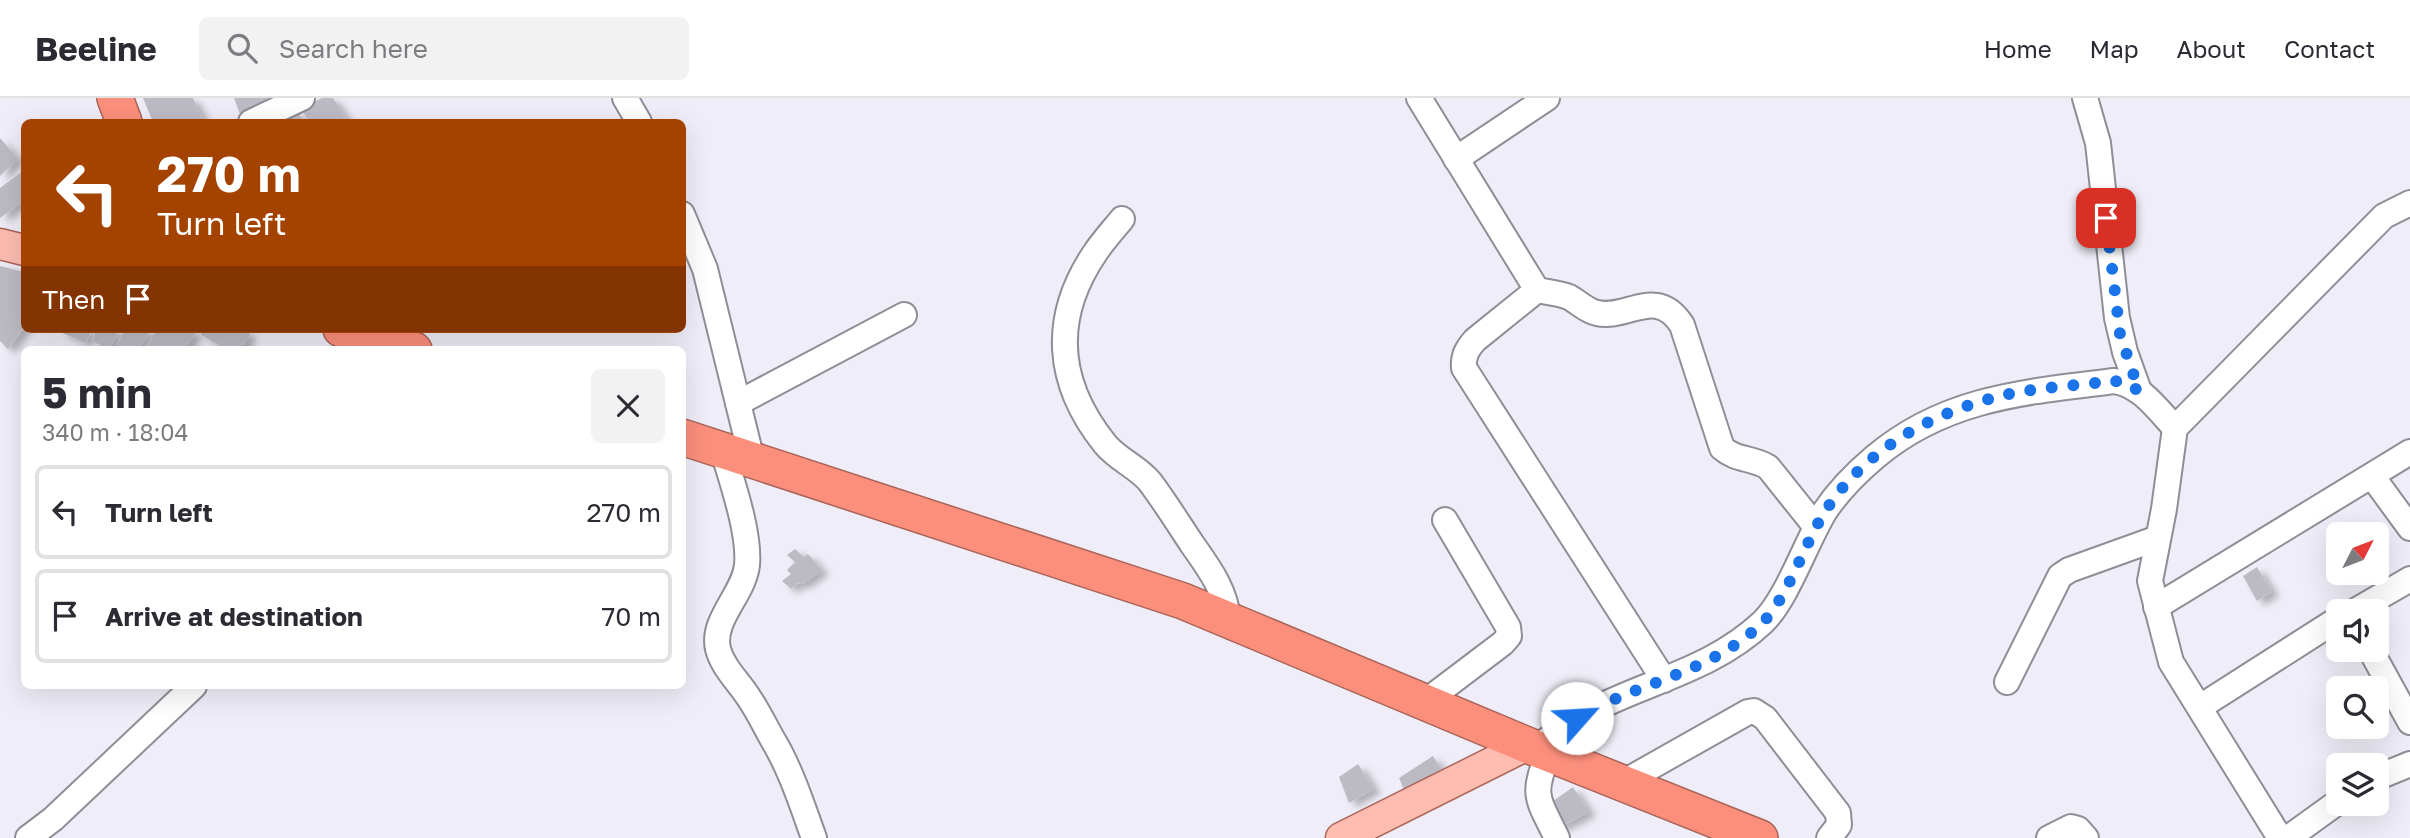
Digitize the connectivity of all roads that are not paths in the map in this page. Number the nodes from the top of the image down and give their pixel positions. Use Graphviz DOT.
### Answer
graph roads {
  1 [pos="115,98"];
  2 [pos="302,98"];
  3 [pos="625,98"];
  4 [pos="1419,98"];
  5 [pos="1548,98"];
  6 [pos="2085,98"];
  7 [pos="123,119"];
  8 [pos="257,119"];
  9 [pos="637,119"];
  10 [pos="1456,159"];
  11 [pos="2410,203"];
  12 [pos="1122,219"];
  13 [pos="686,224"];
  14 [pos="0,244"];
  15 [pos="21,249"];
  16 [pos="1537,290"];
  17 [pos="904,314"];
  18 [pos="355,333"];
  19 [pos="400,346"];
  20 [pos="2139,391"];
  21 [pos="738,404"];
  22 [pos="2175,428"];
  23 [pos="686,438"];
  24 [pos="2410,452"];
  25 [pos="738,455"];
  26 [pos="2372,476"];
  27 [pos="1445,520"];
  28 [pos="1816,527"];
  29 [pos="2410,528"];
  30 [pos="2158,538"];
  31 [pos="2410,579"];
  32 [pos="2376,599"];
  33 [pos="2157,607"];
  34 [pos="1228,620"];
  35 [pos="2326,627"];
  36 [pos="2377,662"];
  37 [pos="1664,680"];
  38 [pos="2007,682"];
  39 [pos="191,689"];
  40 [pos="1424,702"];
  41 [pos="2200,707"];
  42 [pos="2410,722"];
  43 [pos="1537,748"];
  44 [pos="2410,764"];
  45 [pos="2389,773"];
  46 [pos="1624,782"];
  47 [pos="2326,811"];
  48 [pos="28,838"];
  49 [pos="814,838"];
  50 [pos="1341,838"];
  51 [pos="1557,838"];
  52 [pos="1760,838"];
  53 [pos="1829,838"];
  54 [pos="2049,838"];
  55 [pos="2086,838"];
  56 [pos="2280,838"];
  57 [pos="2288,838"];
  1 -- 7 [label="highway"];
  2 -- 8 [label="street"];
  3 -- 9 [label="street"];
  4 -- 10 [label="street"];
  5 -- 10 [label="street"];
  6 -- 20 [label="street"];
  10 -- 16 [label="street"];
  11 -- 22 [label="street"];
  12 -- 34 [label="street"];
  13 -- 21 [label="street"];
  14 -- 15 [label="main road"];
  16 -- 28 [label="street"];
  16 -- 37 [label="street"];
  17 -- 21 [label="street"];
  18 -- 19 [label="highway"];
  20 -- 22 [label="street"];
  20 -- 28 [label="street"];
  21 -- 25 [label="street"];
  22 -- 30 [label="street"];
  23 -- 25 [label="highway"];
  24 -- 26 [label="street"];
  25 -- 34 [label="highway"];
  25 -- 49 [label="street"];
  26 -- 29 [label="street"];
  26 -- 33 [label="street"];
  27 -- 40 [label="street"];
  28 -- 37 [label="street"];
  30 -- 33 [label="street"];
  30 -- 38 [label="street"];
  31 -- 32 [label="street"];
  33 -- 41 [label="street"];
  34 -- 40 [label="highway"];
  35 -- 41 [label="street"];
  36 -- 42 [label="street"];
  37 -- 43 [label="street"];
  39 -- 48 [label="street"];
  40 -- 43 [label="highway"];
  41 -- 56 [label="street"];
  43 -- 46 [label="highway"];
  43 -- 50 [label="main road"];
  43 -- 51 [label="street"];
  44 -- 45 [label="street"];
  46 -- 52 [label="highway"];
  46 -- 53 [label="street"];
  47 -- 57 [label="street"];
  54 -- 55 [label="street"];
}
